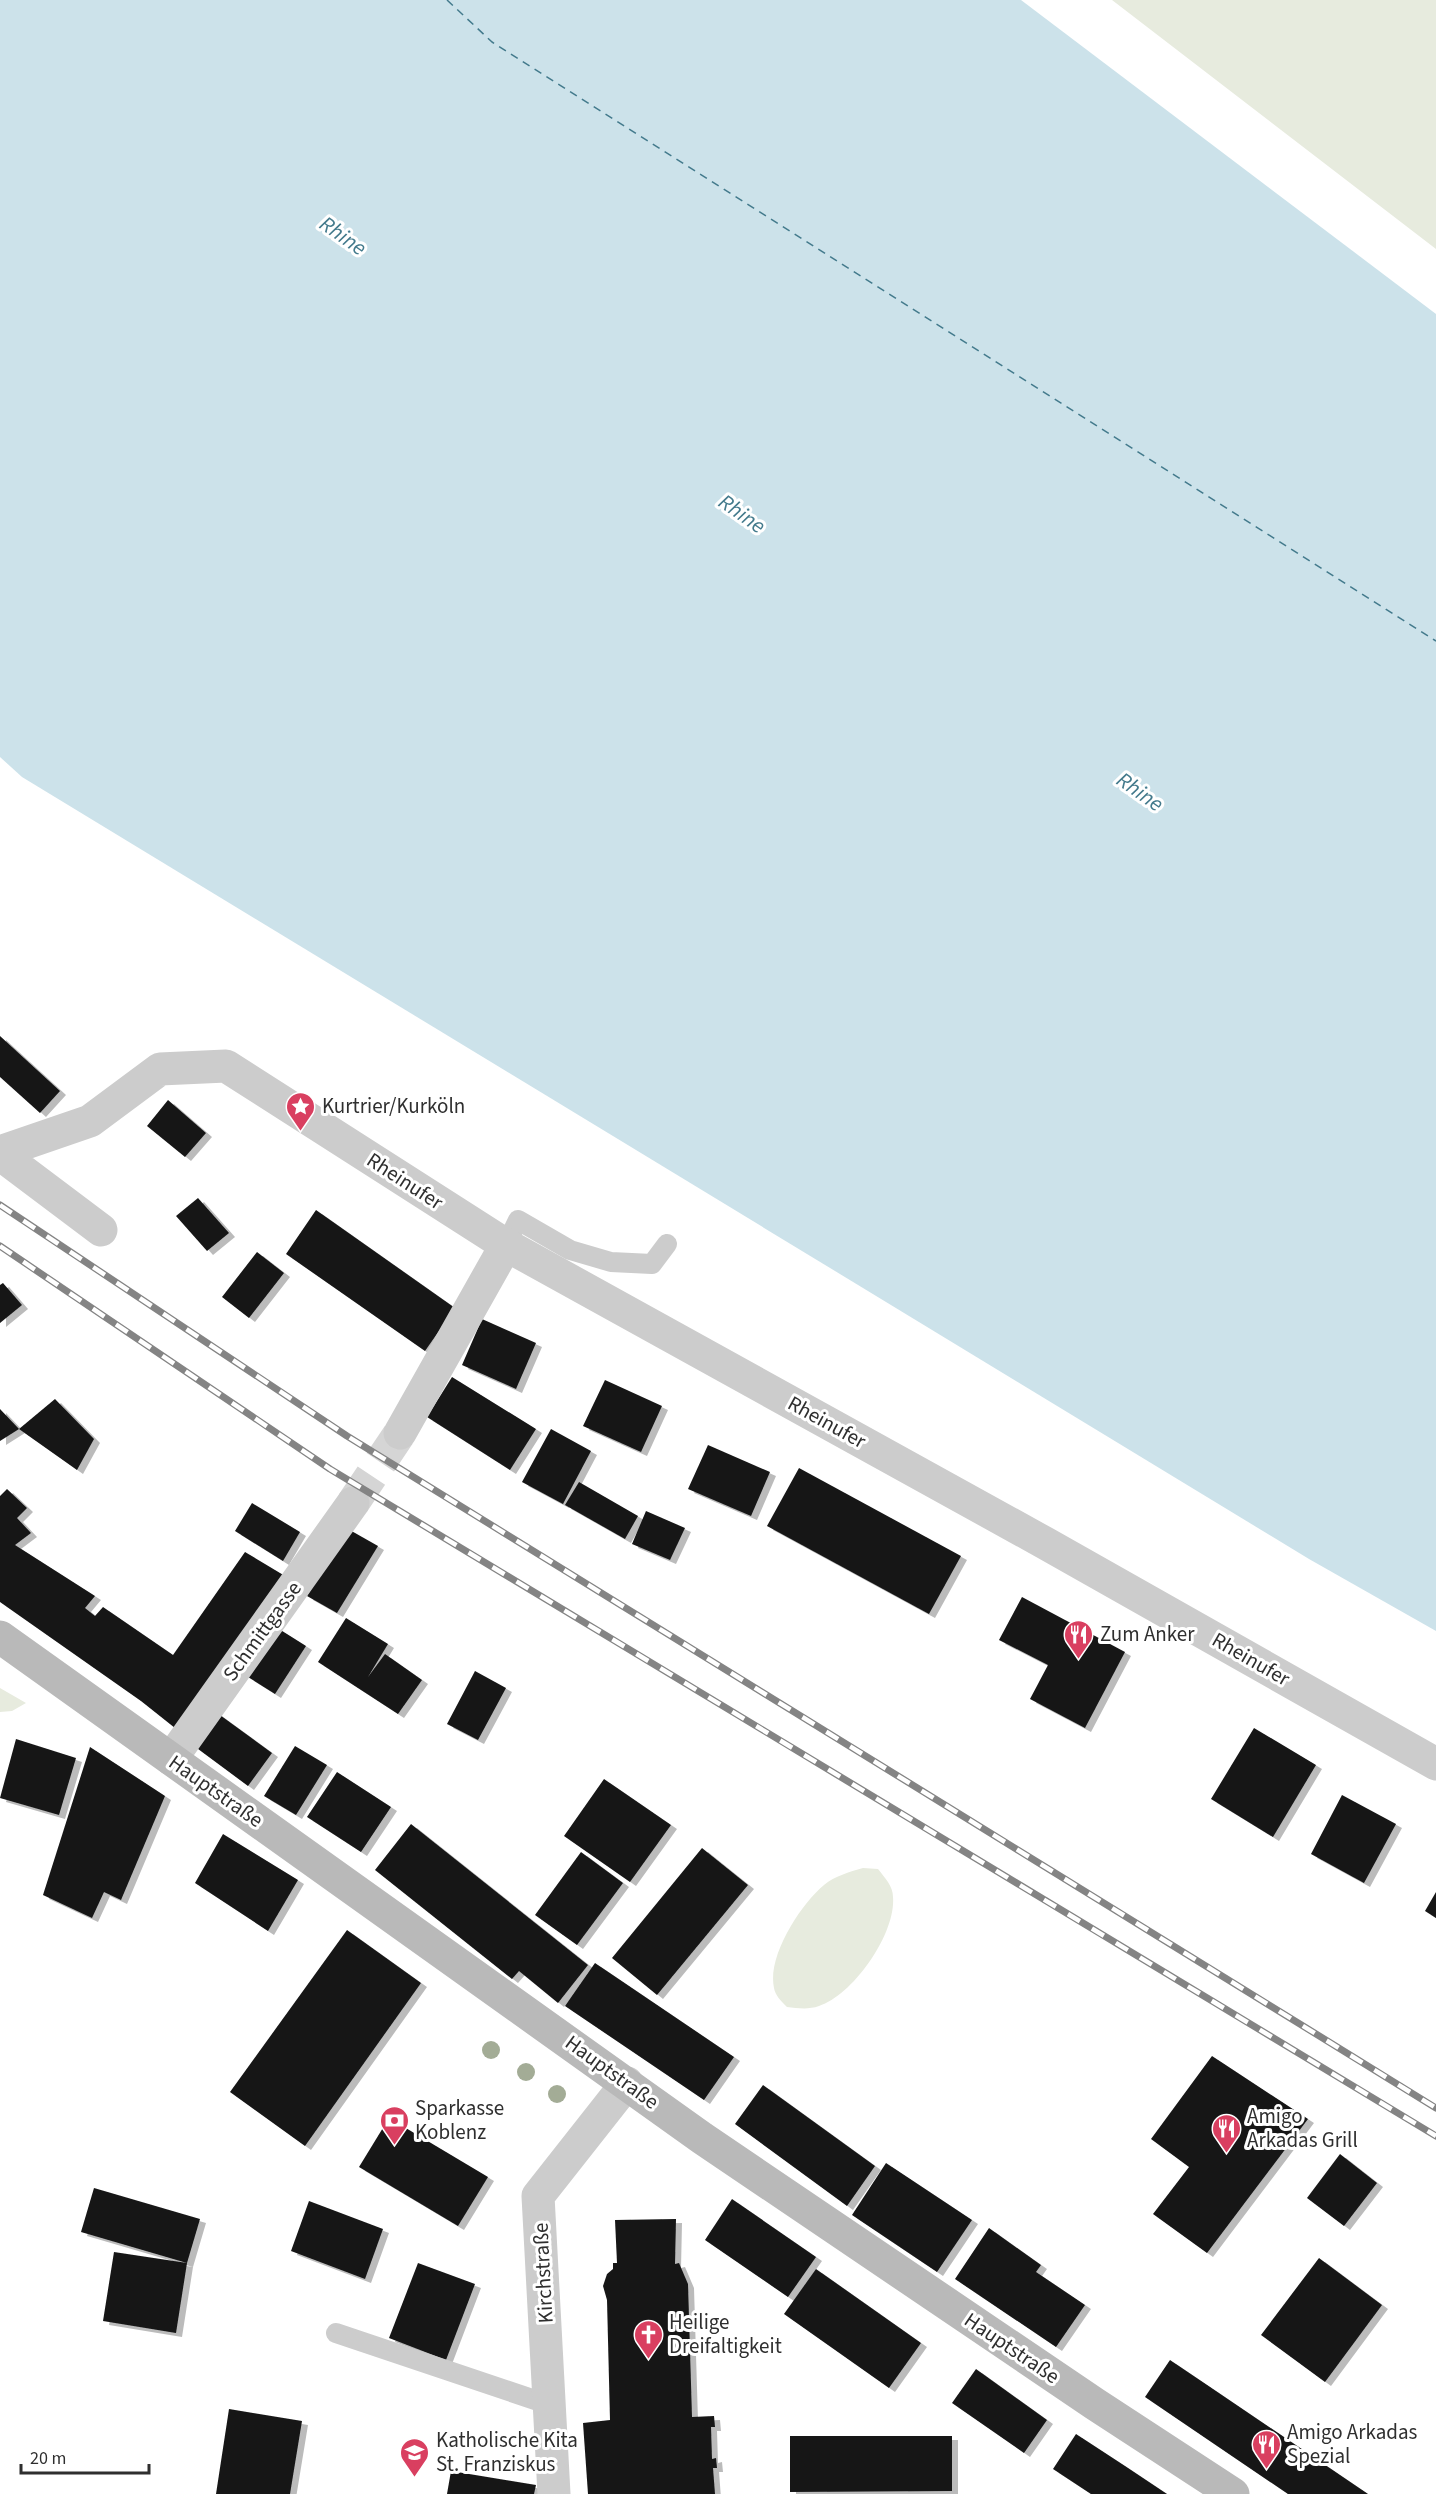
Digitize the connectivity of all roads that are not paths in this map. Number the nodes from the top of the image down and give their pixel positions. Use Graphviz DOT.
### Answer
graph roads {
  1 [pos="0,1153"];
  2 [pos="101,1230"];
  3 [pos="667,1244"];
  4 [pos="506,1245"];
  5 [pos="400,1433"];
  6 [pos="353,1503"];
  7 [pos="0,1638"];
  8 [pos="171,1759"];
  9 [pos="1436,1764"];
  10 [pos="627,2083"];
  11 [pos="336,2333"];
  12 [pos="550,2405"];
  13 [pos="554,2494"];
  14 [pos="1233,2494"];
  1 -- 2 [label="street"];
  1 -- 4 [label="street, Rheinufer"];
  3 -- 4 [label="lane"];
  4 -- 5 [label="street"];
  4 -- 9 [label="street, Rheinufer"];
  6 -- 8 [label="street, Schmittgasse"];
  7 -- 8 [label="main road, Hauptstraße"];
  8 -- 10 [label="main road, Hauptstraße"];
  10 -- 12 [label="street, Kirchstraße"];
  10 -- 14 [label="main road, Hauptstraße"];
  11 -- 12 [label="lane"];
  12 -- 13 [label="street, Kirchstraße"];
}
